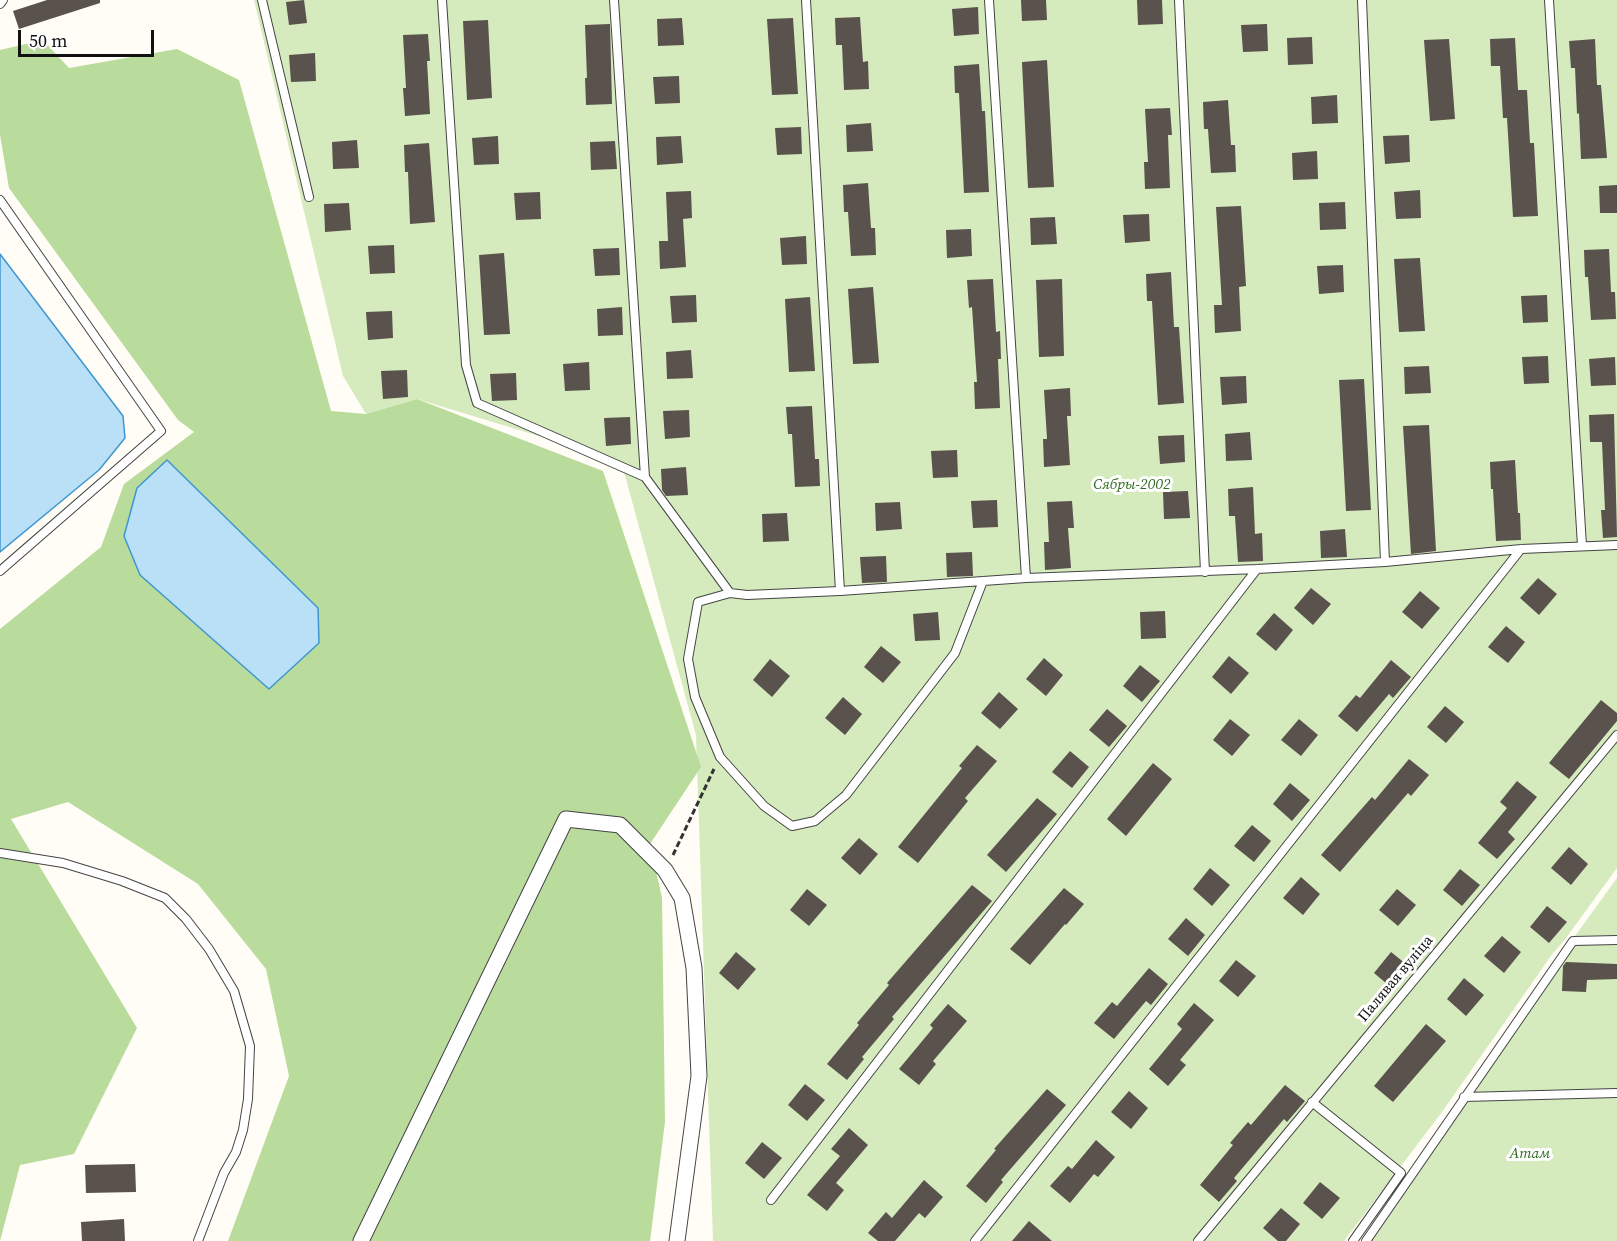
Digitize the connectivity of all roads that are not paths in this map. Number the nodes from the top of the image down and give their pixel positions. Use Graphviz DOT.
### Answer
graph roads {
  1 [pos="3,0"];
  2 [pos="262,0"];
  3 [pos="442,0"];
  4 [pos="614,0"];
  5 [pos="806,0"];
  6 [pos="989,0"];
  7 [pos="1179,0"];
  8 [pos="1362,0"];
  9 [pos="1549,0"];
  10 [pos="0,4"];
  11 [pos="309,197"];
  12 [pos="0,200"];
  13 [pos="645,477"];
  14 [pos="1617,545"];
  15 [pos="1582,546"];
  16 [pos="1521,549"];
  17 [pos="1385,562"];
  18 [pos="1257,569"];
  19 [pos="0,571"];
  20 [pos="1205,572"];
  21 [pos="1026,578"];
  22 [pos="983,581"];
  23 [pos="840,591"];
  24 [pos="730,593"];
  25 [pos="1617,735"];
  26 [pos="0,853"];
  27 [pos="1617,940"];
  28 [pos="1617,1093"];
  29 [pos="1464,1097"];
  30 [pos="1312,1102"];
  31 [pos="771,1200"];
  32 [pos="198,1241"];
  33 [pos="361,1241"];
  34 [pos="677,1241"];
  35 [pos="975,1241"];
  36 [pos="1198,1241"];
  37 [pos="1353,1241"];
  38 [pos="1366,1241"];
  1 -- 10 [label="lane"];
  2 -- 11 [label="lane"];
  3 -- 13 [label="lane"];
  4 -- 13 [label="lane"];
  5 -- 23 [label="lane"];
  6 -- 21 [label="lane"];
  7 -- 20 [label="lane"];
  8 -- 17 [label="lane"];
  9 -- 15 [label="lane"];
  12 -- 19 [label="lane"];
  13 -- 24 [label="lane"];
  14 -- 15 [label="lane"];
  15 -- 16 [label="lane"];
  16 -- 17 [label="lane"];
  16 -- 35 [label="lane"];
  17 -- 18 [label="lane"];
  18 -- 20 [label="lane"];
  18 -- 31 [label="lane"];
  20 -- 21 [label="lane"];
  21 -- 22 [label="lane"];
  22 -- 23 [label="lane"];
  22 -- 24 [label="lane"];
  23 -- 24 [label="lane"];
  25 -- 30 [label="lane, Палявая вуліца"];
  26 -- 32 [label="lane"];
  27 -- 29 [label="lane"];
  28 -- 29 [label="lane"];
  29 -- 38 [label="lane"];
  30 -- 36 [label="lane, Палявая вуліца"];
  30 -- 37 [label="lane"];
  33 -- 34 [label="street"];
}
